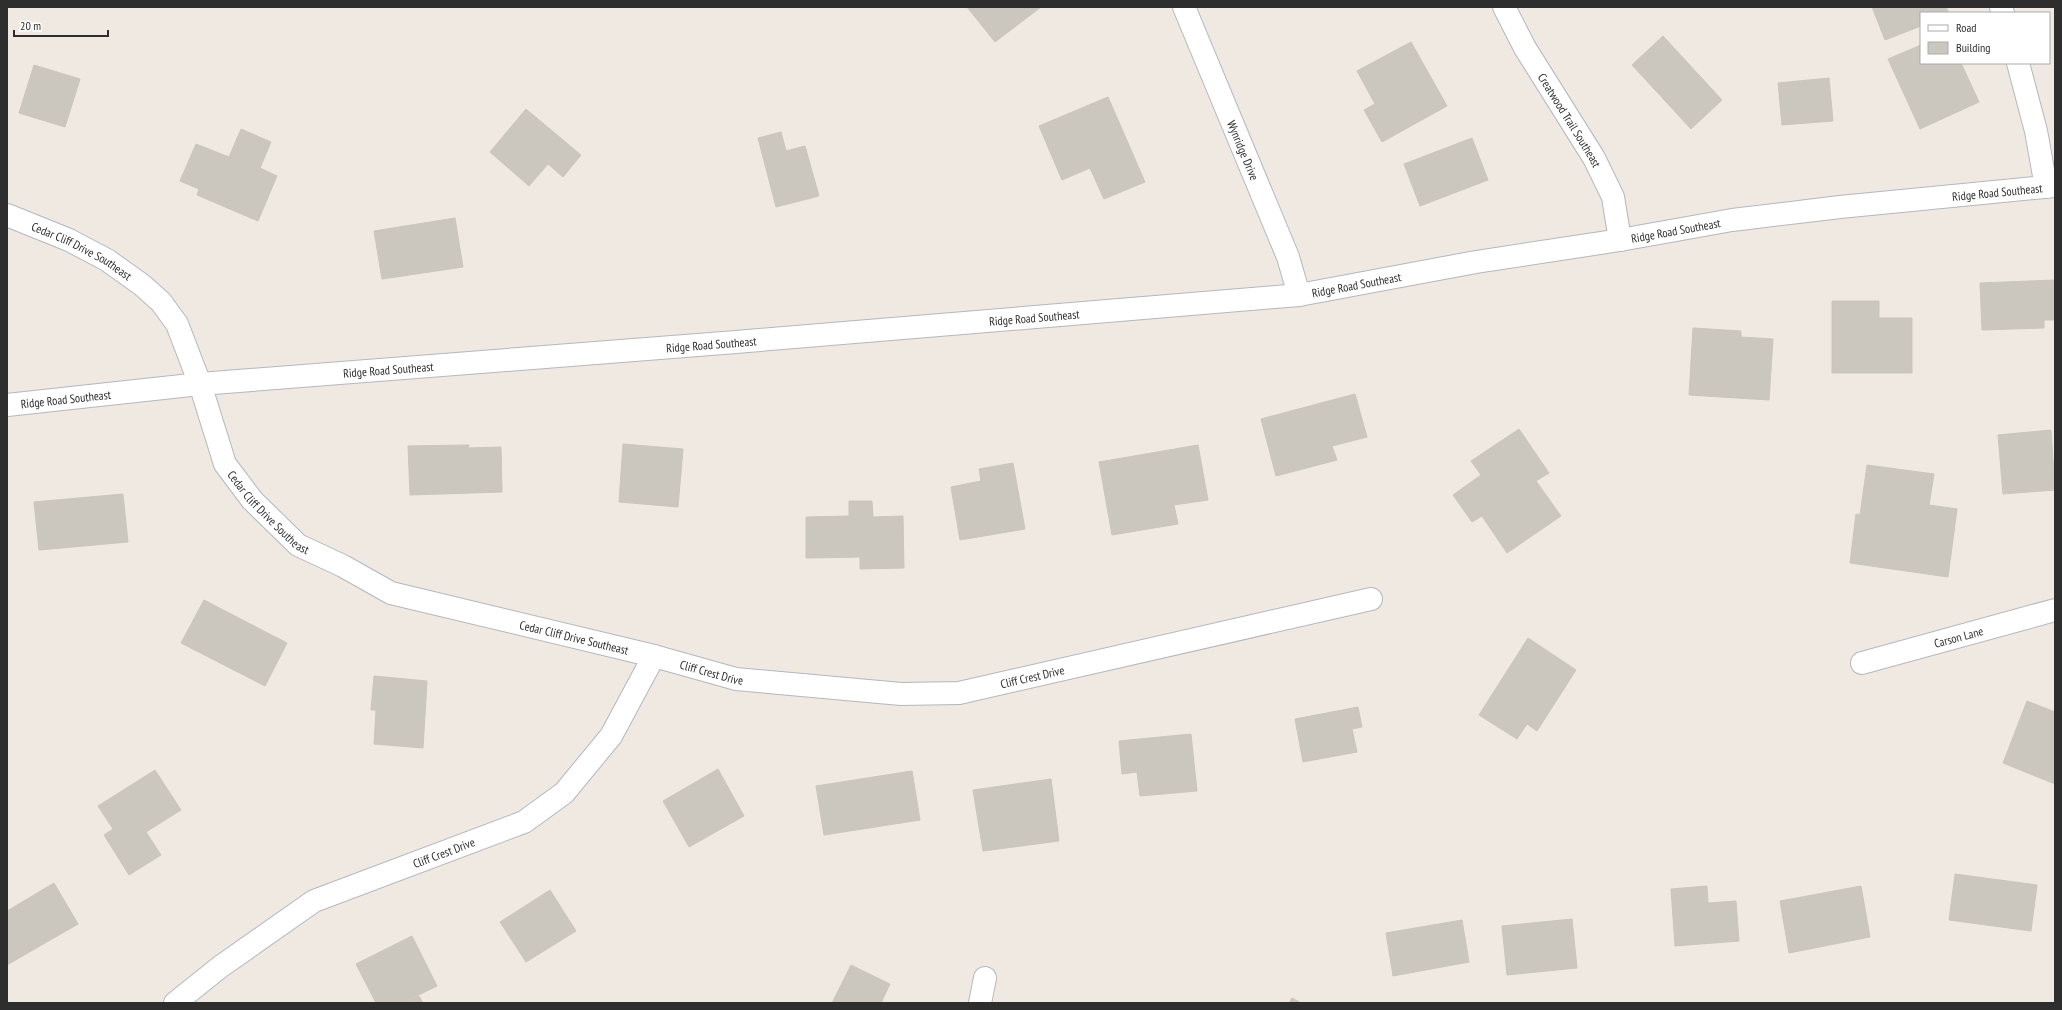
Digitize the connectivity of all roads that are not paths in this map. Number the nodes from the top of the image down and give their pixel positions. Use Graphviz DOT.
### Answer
graph roads {
  1 [pos="1184,7"];
  2 [pos="1504,7"];
  3 [pos="2018,64"];
  4 [pos="2051,187"];
  5 [pos="7,216"];
  6 [pos="1620,240"];
  7 [pos="1299,295"];
  8 [pos="200,384"];
  9 [pos="7,404"];
  10 [pos="1371,598"];
  11 [pos="2055,610"];
  12 [pos="654,656"];
  13 [pos="1862,663"];
  14 [pos="985,978"];
  15 [pos="175,1003"];
  16 [pos="980,1003"];
  1 -- 7 [label="street, Wynridge Drive"];
  2 -- 6 [label="street, Creatwood Trail Southeast"];
  3 -- 4 [label="street"];
  4 -- 6 [label="street, Ridge Road Southeast"];
  5 -- 8 [label="street, Cedar Cliff Drive Southeast"];
  6 -- 7 [label="street, Ridge Road Southeast"];
  7 -- 8 [label="street, Ridge Road Southeast"];
  8 -- 9 [label="street, Ridge Road Southeast"];
  8 -- 12 [label="street, Cedar Cliff Drive Southeast"];
  10 -- 12 [label="street, Cliff Crest Drive"];
  11 -- 13 [label="street, Carson Lane"];
  12 -- 15 [label="street, Cliff Crest Drive"];
  14 -- 16 [label="street"];
}
